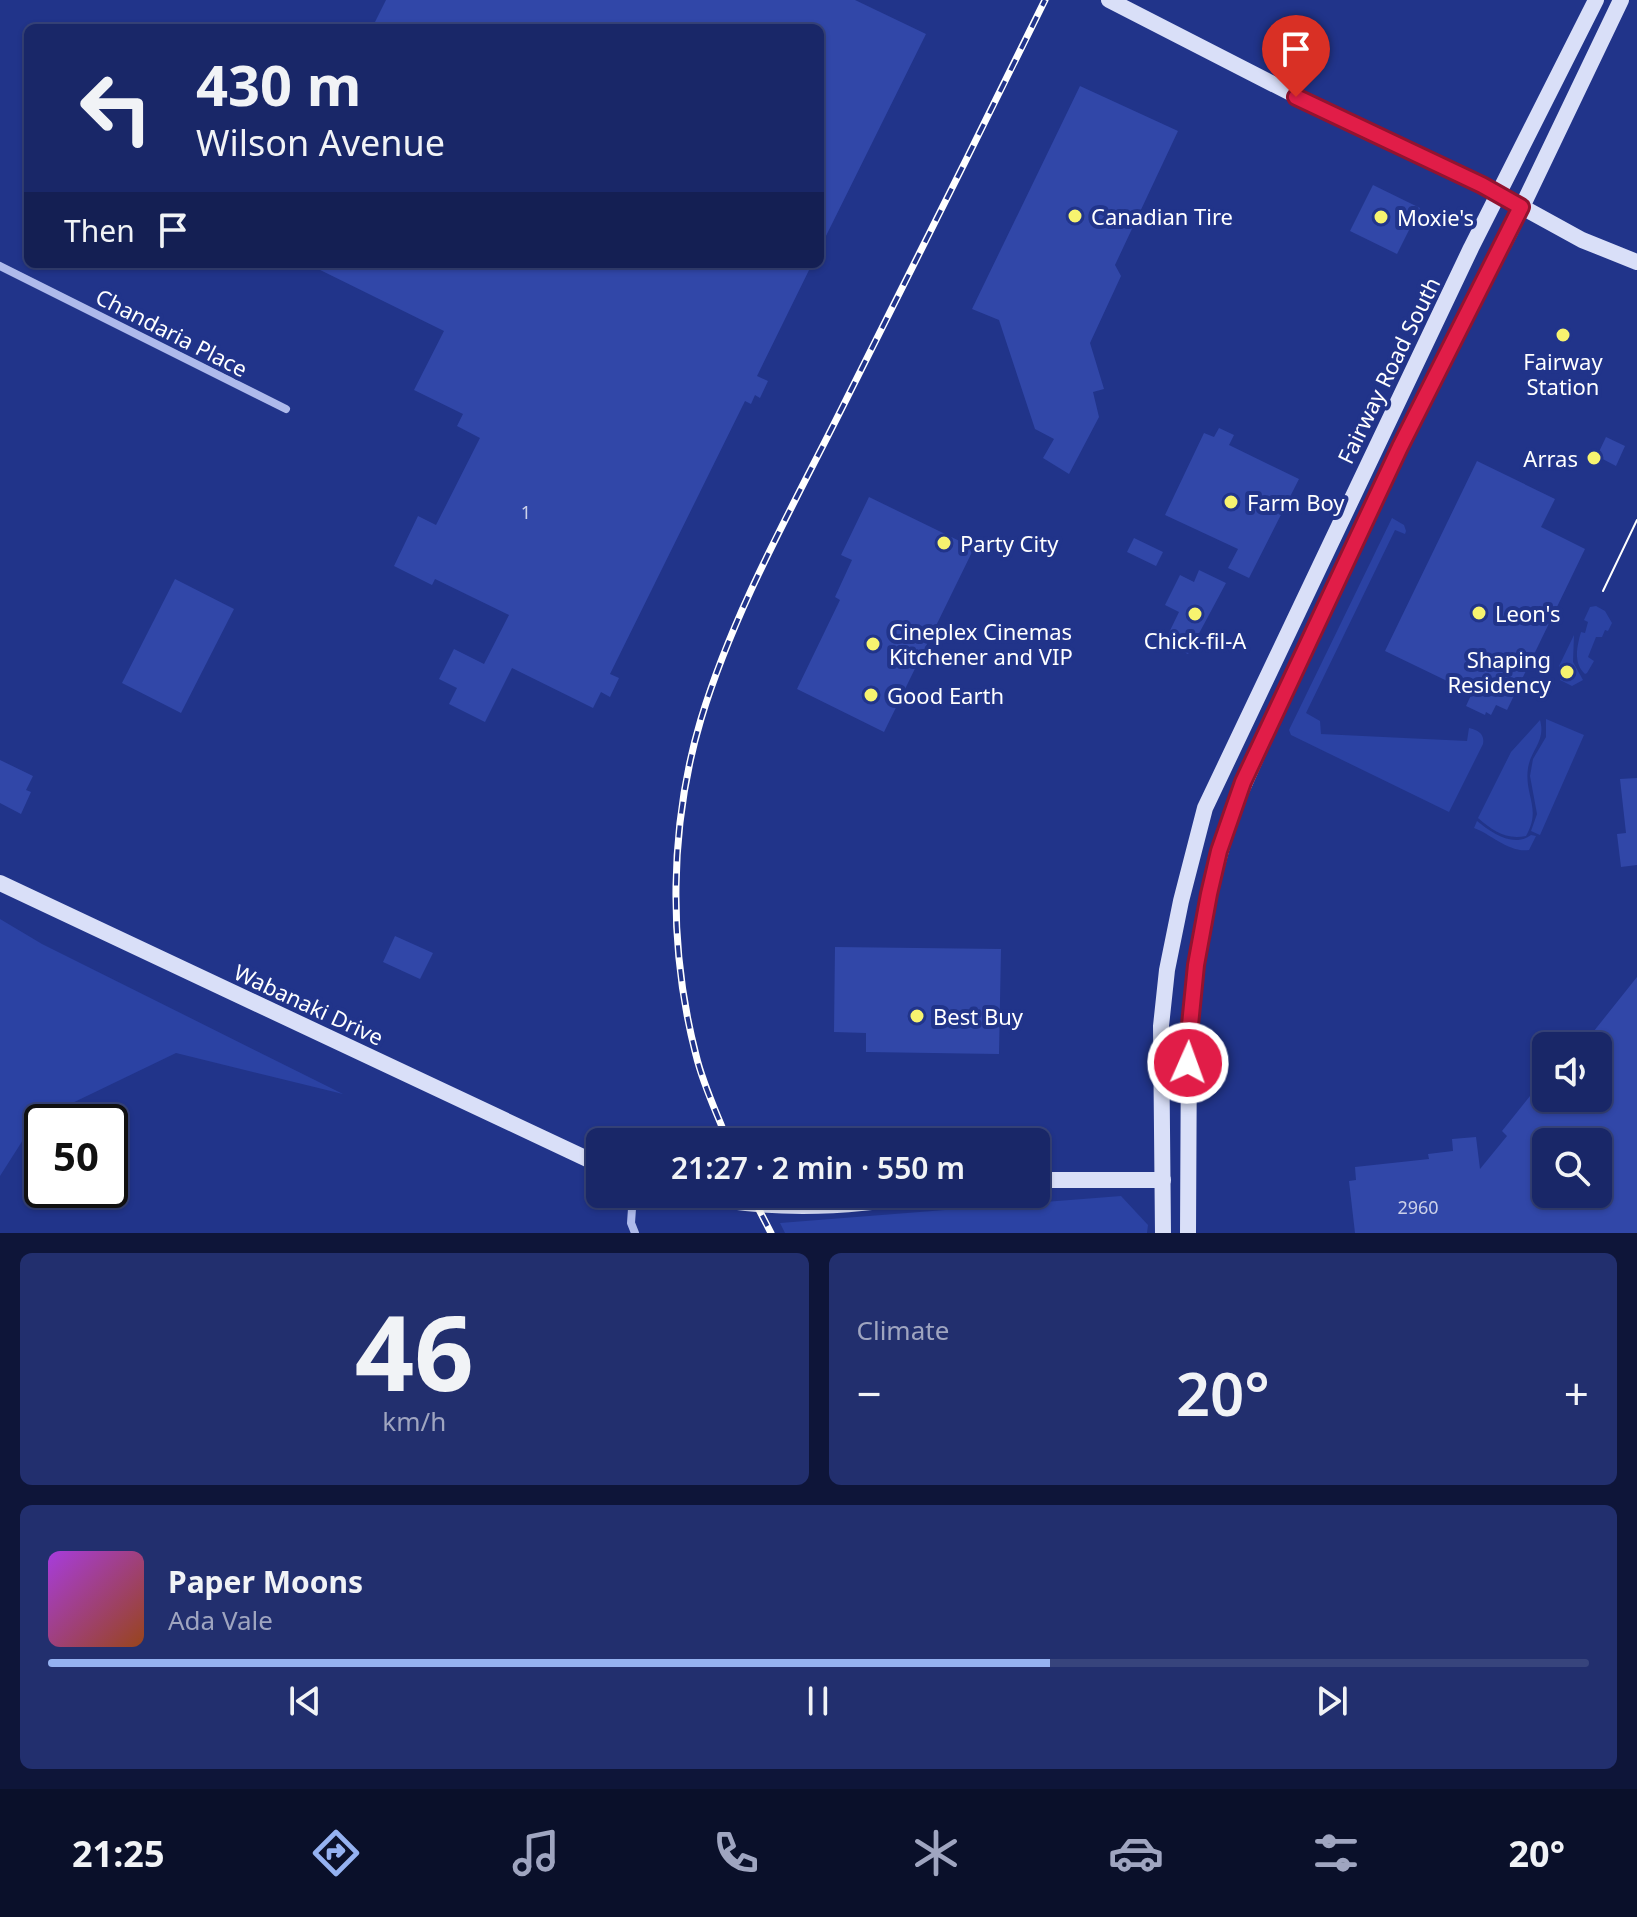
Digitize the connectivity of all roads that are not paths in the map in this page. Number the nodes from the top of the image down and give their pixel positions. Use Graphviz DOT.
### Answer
graph roads {
  1 [pos="1109,0"];
  2 [pos="1596,0"];
  3 [pos="1621,0"];
  4 [pos="1498,194"];
  5 [pos="1521,207"];
  6 [pos="1637,262"];
  7 [pos="0,266"];
  8 [pos="286,409"];
  9 [pos="0,883"];
  10 [pos="586,1158"];
  11 [pos="1050,1180"];
  12 [pos="1163,1180"];
  13 [pos="632,1208"];
  14 [pos="635,1233"];
  15 [pos="1163,1233"];
  16 [pos="1188,1233"];
  1 -- 4 [label="main road"];
  2 -- 4 [label="main road, Fairway Road South"];
  3 -- 5 [label="main road, Fairway Road South"];
  4 -- 5 [label="main road"];
  4 -- 12 [label="main road, Fairway Road South"];
  5 -- 6 [label="main road"];
  5 -- 16 [label="main road, Fairway Road South"];
  7 -- 8 [label="street, Chandaria Place"];
  9 -- 10 [label="main road, Wabanaki Drive"];
  11 -- 12 [label="main road"];
  12 -- 15 [label="main road, Fairway Road South"];
  13 -- 14 [label="street"];
}
